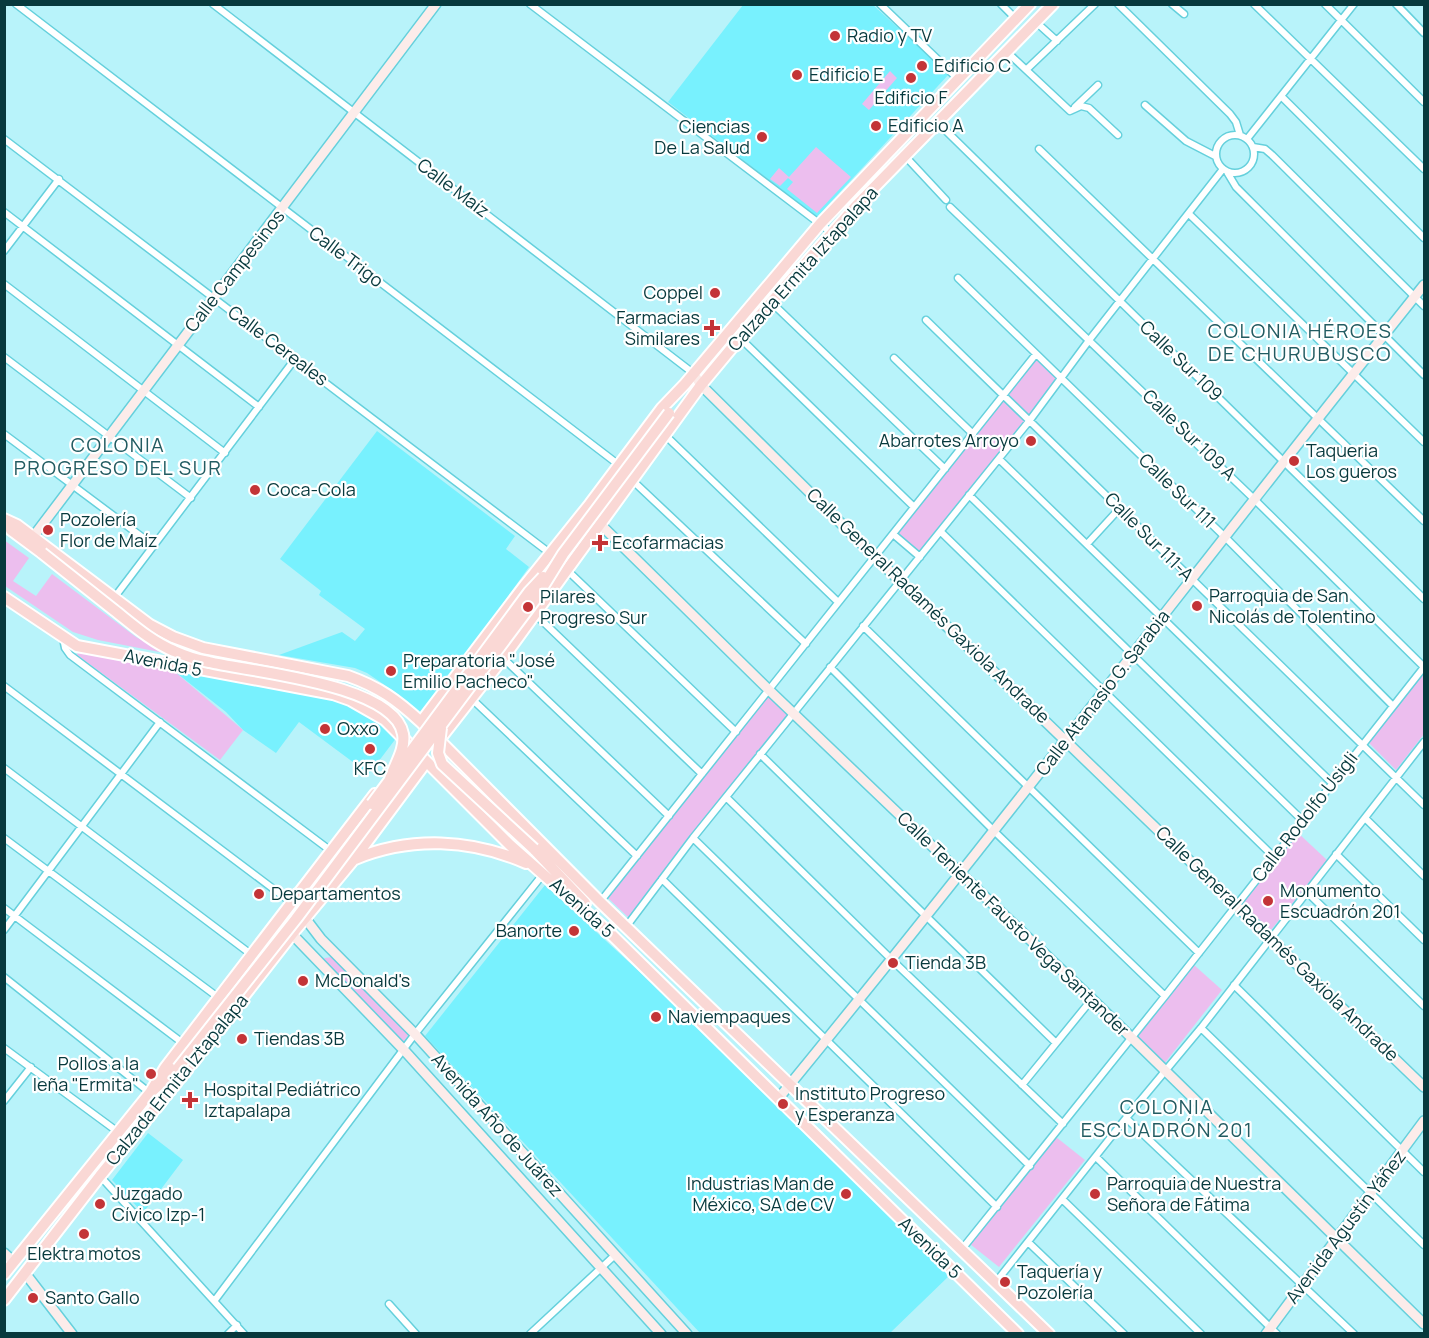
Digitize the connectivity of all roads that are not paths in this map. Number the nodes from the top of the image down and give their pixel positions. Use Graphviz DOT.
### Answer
graph roads {
  1 [pos="16,4"];
  2 [pos="213,4"];
  3 [pos="436,4"];
  4 [pos="530,4"];
  5 [pos="880,4"];
  6 [pos="1001,4"];
  7 [pos="1030,4"];
  8 [pos="1053,4"];
  9 [pos="1095,4"];
  10 [pos="1118,4"];
  11 [pos="1172,4"];
  12 [pos="1254,4"];
  13 [pos="1324,4"];
  14 [pos="1354,4"];
  15 [pos="1396,4"];
  16 [pos="1184,14"];
  17 [pos="1016,19"];
  18 [pos="1341,21"];
  19 [pos="1036,22"];
  20 [pos="1425,33"];
  21 [pos="1057,41"];
  22 [pos="1006,51"];
  23 [pos="1311,59"];
  24 [pos="1026,70"];
  25 [pos="958,79"];
  26 [pos="1098,86"];
  27 [pos="1282,97"];
  28 [pos="1425,102"];
  29 [pos="1145,105"];
  30 [pos="1070,111"];
  31 [pos="356,113"];
  32 [pos="937,122"];
  33 [pos="1118,135"];
  34 [pos="1240,135"];
  35 [pos="4,139"];
  36 [pos="1247,139"];
  37 [pos="1253,147"];
  38 [pos="1039,149"];
  39 [pos="905,156"];
  40 [pos="1215,156"];
  41 [pos="1425,169"];
  42 [pos="1225,171"];
  43 [pos="59,179"];
  44 [pos="845,197"];
  45 [pos="855,207"];
  46 [pos="283,208"];
  47 [pos="4,212"];
  48 [pos="1189,214"];
  49 [pos="820,224"];
  50 [pos="23,226"];
  51 [pos="831,233"];
  52 [pos="1425,237"];
  53 [pos="798,250"];
  54 [pos="4,251"];
  55 [pos="808,259"];
  56 [pos="1153,259"];
  57 [pos="958,278"];
  58 [pos="4,284"];
  59 [pos="1425,285"];
  60 [pos="214,297"];
  61 [pos="1415,297"];
  62 [pos="771,302"];
  63 [pos="1119,302"];
  64 [pos="1425,306"];
  65 [pos="926,320"];
  66 [pos="1384,336"];
  67 [pos="740,338"];
  68 [pos="1089,339"];
  69 [pos="178,344"];
  70 [pos="1036,354"];
  71 [pos="4,357"];
  72 [pos="894,358"];
  73 [pos="295,359"];
  74 [pos="693,373"];
  75 [pos="1354,373"];
  76 [pos="1425,375"];
  77 [pos="1061,377"];
  78 [pos="685,384"];
  79 [pos="701,385"];
  80 [pos="143,391"];
  81 [pos="1004,396"];
  82 [pos="259,407"];
  83 [pos="1319,418"];
  84 [pos="1030,420"];
  85 [pos="4,434"];
  86 [pos="973,434"];
  87 [pos="109,435"];
  88 [pos="665,435"];
  89 [pos="1425,442"];
  90 [pos="225,453"];
  91 [pos="999,459"];
  92 [pos="1285,462"];
  93 [pos="619,465"];
  94 [pos="945,469"];
  95 [pos="632,480"];
  96 [pos="72,485"];
  97 [pos="969,495"];
  98 [pos="191,498"];
  99 [pos="1255,500"];
  100 [pos="914,507"];
  101 [pos="1120,508"];
  102 [pos="6,520"];
  103 [pos="1425,521"];
  104 [pos="600,524"];
  105 [pos="940,532"];
  106 [pos="893,534"];
  107 [pos="33,537"];
  108 [pos="1226,538"];
  109 [pos="1087,544"];
  110 [pos="154,546"];
  111 [pos="578,554"];
  112 [pos="551,555"];
  113 [pos="920,556"];
  114 [pos="875,557"];
  115 [pos="567,570"];
  116 [pos="1193,580"];
  117 [pos="900,581"];
  118 [pos="4,597"];
  119 [pos="114,598"];
  120 [pos="1425,599"];
  121 [pos="838,602"];
  122 [pos="535,615"];
  123 [pos="1162,619"];
  124 [pos="863,626"];
  125 [pos="63,637"];
  126 [pos="806,644"];
  127 [pos="1133,656"];
  128 [pos="503,658"];
  129 [pos="830,667"];
  130 [pos="1425,667"];
  131 [pos="4,686"];
  132 [pos="770,691"];
  133 [pos="1104,692"];
  134 [pos="442,694"];
  135 [pos="468,704"];
  136 [pos="1393,706"];
  137 [pos="794,713"];
  138 [pos="447,717"];
  139 [pos="160,722"];
  140 [pos="421,722"];
  141 [pos="736,732"];
  142 [pos="439,740"];
  143 [pos="1066,740"];
  144 [pos="1425,742"];
  145 [pos="1362,744"];
  146 [pos="410,746"];
  147 [pos="760,753"];
  148 [pos="426,762"];
  149 [pos="4,768"];
  150 [pos="122,774"];
  151 [pos="702,774"];
  152 [pos="1396,777"];
  153 [pos="389,782"];
  154 [pos="1332,783"];
  155 [pos="1028,788"];
  156 [pos="376,793"];
  157 [pos="726,796"];
  158 [pos="394,805"];
  159 [pos="1425,805"];
  160 [pos="669,816"];
  161 [pos="1365,818"];
  162 [pos="1302,820"];
  163 [pos="82,827"];
  164 [pos="994,831"];
  165 [pos="4,838"];
  166 [pos="693,838"];
  167 [pos="331,851"];
  168 [pos="1336,854"];
  169 [pos="637,856"];
  170 [pos="1274,857"];
  171 [pos="354,859"];
  172 [pos="49,872"];
  173 [pos="543,872"];
  174 [pos="961,873"];
  175 [pos="1425,876"];
  176 [pos="662,879"];
  177 [pos="1306,892"];
  178 [pos="600,902"];
  179 [pos="292,904"];
  180 [pos="1236,904"];
  181 [pos="4,908"];
  182 [pos="15,916"];
  183 [pos="593,916"];
  184 [pos="926,917"];
  185 [pos="305,918"];
  186 [pos="626,927"];
  187 [pos="4,930"];
  188 [pos="292,934"];
  189 [pos="1271,938"];
  190 [pos="321,939"];
  191 [pos="1425,940"];
  192 [pos="310,951"];
  193 [pos="1199,953"];
  194 [pos="252,955"];
  195 [pos="892,960"];
  196 [pos="4,978"];
  197 [pos="1234,985"];
  198 [pos="1165,996"];
  199 [pos="219,998"];
  200 [pos="1092,999"];
  201 [pos="859,1001"];
  202 [pos="1425,1006"];
  203 [pos="1201,1028"];
  204 [pos="414,1034"];
  205 [pos="1131,1039"];
  206 [pos="826,1042"];
  207 [pos="1056,1043"];
  208 [pos="184,1044"];
  209 [pos="4,1048"];
  210 [pos="403,1049"];
  211 [pos="31,1067"];
  212 [pos="1165,1072"];
  213 [pos="790,1085"];
  214 [pos="1022,1085"];
  215 [pos="1425,1087"];
  216 [pos="462,1088"];
  217 [pos="150,1093"];
  218 [pos="778,1099"];
  219 [pos="448,1100"];
  220 [pos="4,1101"];
  221 [pos="1126,1118"];
  222 [pos="1425,1121"];
  223 [pos="1063,1124"];
  224 [pos="118,1132"];
  225 [pos="1402,1151"];
  226 [pos="1096,1157"];
  227 [pos="1030,1166"];
  228 [pos="1425,1172"];
  229 [pos="100,1176"];
  230 [pos="1371,1194"];
  231 [pos="1062,1199"];
  232 [pos="997,1207"];
  233 [pos="1337,1239"];
  234 [pos="1029,1242"];
  235 [pos="1425,1245"];
  236 [pos="962,1249"];
  237 [pos="4,1253"];
  238 [pos="615,1255"];
  239 [pos="14,1262"];
  240 [pos="601,1268"];
  241 [pos="25,1273"];
  242 [pos="4,1274"];
  243 [pos="996,1282"];
  244 [pos="1304,1285"];
  245 [pos="4,1300"];
  246 [pos="215,1300"];
  247 [pos="389,1304"];
  248 [pos="1425,1324"];
  249 [pos="237,1325"];
  250 [pos="1272,1331"];
  251 [pos="72,1334"];
  252 [pos="228,1334"];
  253 [pos="244,1334"];
  254 [pos="416,1334"];
  255 [pos="530,1334"];
  256 [pos="661,1334"];
  257 [pos="687,1334"];
  258 [pos="1018,1334"];
  259 [pos="1049,1334"];
  260 [pos="1124,1334"];
  261 [pos="1201,1334"];
  262 [pos="1354,1334"];
  1 -- 46 [label="street, Calle Trigo"];
  2 -- 31 [label="street, Calle Maíz"];
  3 -- 31 [label="street, Calle Campesinos"];
  4 -- 49 [label="street"];
  5 -- 25 [label="street"];
  6 -- 17 [label="street"];
  7 -- 17 [label="main road, Calzada Ermita Iztapalapa"];
  8 -- 19 [label="main road, Calzada Ermita Iztapalapa"];
  9 -- 21 [label="street"];
  10 -- 34 [label="street"];
  11 -- 16 [label="street"];
  12 -- 23 [label="street"];
  13 -- 18 [label="street"];
  14 -- 18 [label="street"];
  15 -- 20 [label="street"];
  17 -- 25 [label="main road, Calzada Ermita Iztapalapa"];
  18 -- 23 [label="street"];
  18 -- 28 [label="street"];
  19 -- 21 [label="street"];
  19 -- 22 [label="main road, Calzada Ermita Iztapalapa"];
  21 -- 24 [label="street"];
  22 -- 24 [label="street"];
  22 -- 32 [label="main road, Calzada Ermita Iztapalapa"];
  23 -- 27 [label="street"];
  23 -- 41 [label="street"];
  24 -- 30 [label="street"];
  25 -- 44 [label="main road, Calzada Ermita Iztapalapa"];
  26 -- 30 [label="street"];
  27 -- 36 [label="street"];
  27 -- 52 [label="street"];
  29 -- 40 [label="street"];
  30 -- 33 [label="street"];
  31 -- 46 [label="street, Calle Campesinos"];
  31 -- 74 [label="street, Calle Maíz"];
  32 -- 39 [label="main road, Calzada Ermita Iztapalapa"];
  32 -- 63 [label="street, Calle Sur 109"];
  34 -- 36 [label="street"];
  34 -- 40 [label="street"];
  35 -- 43 [label="street, Calle Cereales"];
  36 -- 37 [label="street"];
  37 -- 42 [label="street"];
  37 -- 61 [label="street"];
  38 -- 56 [label="street"];
  39 -- 45 [label="main road, Calzada Ermita Iztapalapa"];
  39 -- 68 [label="street, Calle Sur 109 A"];
  40 -- 42 [label="street"];
  42 -- 48 [label="street"];
  42 -- 66 [label="street"];
  43 -- 50 [label="street"];
  43 -- 60 [label="street, Calle Cereales"];
  44 -- 45 [label="main road"];
  44 -- 49 [label="main road, Calzada Ermita Iztapalapa"];
  45 -- 51 [label="main road, Calzada Ermita Iztapalapa"];
  46 -- 60 [label="street, Calle Campesinos"];
  46 -- 93 [label="street, Calle Trigo"];
  47 -- 50 [label="street"];
  48 -- 56 [label="street"];
  48 -- 75 [label="street"];
  49 -- 51 [label="street"];
  49 -- 53 [label="main road, Calzada Ermita Iztapalapa"];
  50 -- 54 [label="street"];
  50 -- 69 [label="street"];
  51 -- 55 [label="main road, Calzada Ermita Iztapalapa"];
  53 -- 55 [label="main road"];
  53 -- 74 [label="main road, Calzada Ermita Iztapalapa"];
  55 -- 62 [label="main road, Calzada Ermita Iztapalapa"];
  56 -- 63 [label="street"];
  56 -- 83 [label="street"];
  57 -- 70 [label="street, Calle Sur 111"];
  58 -- 80 [label="street"];
  59 -- 61 [label="street, Calle Atanasio G. Sarabia"];
  60 -- 69 [label="street, Calle Campesinos"];
  60 -- 73 [label="street, Calle Cereales"];
  61 -- 64 [label="street"];
  61 -- 66 [label="street, Calle Atanasio G. Sarabia"];
  62 -- 67 [label="main road, Calzada Ermita Iztapalapa"];
  62 -- 94 [label="street"];
  63 -- 68 [label="street"];
  63 -- 92 [label="street, Calle Sur 109"];
  65 -- 81 [label="street, Calle Sur 111-A"];
  66 -- 75 [label="street, Calle Atanasio G. Sarabia"];
  66 -- 76 [label="street"];
  67 -- 79 [label="main road, Calzada Ermita Iztapalapa"];
  67 -- 100 [label="street"];
  68 -- 77 [label="street"];
  68 -- 99 [label="street, Calle Sur 109 A"];
  69 -- 80 [label="street, Calle Campesinos"];
  69 -- 82 [label="street"];
  70 -- 77 [label="street, Calle Sur 111"];
  70 -- 81 [label="street"];
  71 -- 87 [label="street"];
  72 -- 86 [label="street"];
  73 -- 82 [label="street"];
  73 -- 112 [label="street, Calle Cereales"];
  74 -- 78 [label="main road, Calzada Ermita Iztapalapa"];
  74 -- 79 [label="street, Calle General Radamés Gaxiola Andrade"];
  75 -- 83 [label="street, Calle Atanasio G. Sarabia"];
  75 -- 89 [label="street"];
  77 -- 84 [label="street"];
  77 -- 108 [label="street, Calle Sur 111"];
  78 -- 93 [label="main road, Calzada Ermita Iztapalapa"];
  78 -- 138 [label="main road, Calzada Ermita Iztapalapa, bridge"];
  79 -- 88 [label="main road, Calzada Ermita Iztapalapa"];
  79 -- 114 [label="street, Calle General Radamés Gaxiola Andrade"];
  80 -- 87 [label="street, Calle Campesinos"];
  80 -- 90 [label="street"];
  81 -- 84 [label="street, Calle Sur 111-A"];
  81 -- 86 [label="street"];
  82 -- 90 [label="street"];
  83 -- 92 [label="street, Calle Atanasio G. Sarabia"];
  83 -- 103 [label="street"];
  84 -- 91 [label="street"];
  84 -- 101 [label="street, Calle Sur 111-A"];
  85 -- 96 [label="street"];
  86 -- 94 [label="street"];
  87 -- 96 [label="street, Calle Campesinos"];
  87 -- 98 [label="street"];
  88 -- 95 [label="main road, Calzada Ermita Iztapalapa"];
  88 -- 121 [label="street"];
  90 -- 98 [label="street"];
  91 -- 97 [label="street"];
  91 -- 109 [label="street"];
  92 -- 99 [label="street, Calle Atanasio G. Sarabia"];
  92 -- 120 [label="street, Calle Sur 109"];
  93 -- 112 [label="main road, Calzada Ermita Iztapalapa"];
  94 -- 100 [label="street"];
  95 -- 104 [label="main road, Calzada Ermita Iztapalapa"];
  95 -- 126 [label="street"];
  96 -- 107 [label="street, Calle Campesinos"];
  96 -- 110 [label="street"];
  97 -- 105 [label="street"];
  97 -- 127 [label="street"];
  98 -- 110 [label="street"];
  99 -- 108 [label="street, Calle Atanasio G. Sarabia"];
  99 -- 130 [label="street, Calle Sur 109 A"];
  100 -- 106 [label="street"];
  101 -- 109 [label="street"];
  101 -- 116 [label="street, Calle Sur 111-A"];
  102 -- 107 [label="main road, Avenida 5"];
  102 -- 153 [label="main road, bridge"];
  104 -- 111 [label="main road, Calzada Ermita Iztapalapa"];
  104 -- 132 [label="street, Calle Teniente Fausto Vega Santander"];
  105 -- 113 [label="street"];
  105 -- 133 [label="street"];
  106 -- 113 [label="street"];
  106 -- 114 [label="street"];
  107 -- 119 [label="main road, Avenida 5"];
  108 -- 116 [label="street, Calle Atanasio G. Sarabia"];
  108 -- 136 [label="street, Calle Sur 111"];
  109 -- 123 [label="street"];
  110 -- 119 [label="street"];
  111 -- 115 [label="main road, Calzada Ermita Iztapalapa"];
  111 -- 153 [label="main road, Calzada Ermita Iztapalapa, bridge"];
  112 -- 134 [label="main road, Calzada Ermita Iztapalapa"];
  113 -- 117 [label="street"];
  114 -- 117 [label="street, Calle General Radamés Gaxiola Andrade"];
  114 -- 121 [label="street"];
  115 -- 122 [label="main road, Calzada Ermita Iztapalapa"];
  115 -- 141 [label="street"];
  116 -- 123 [label="street, Calle Atanasio G. Sarabia"];
  116 -- 145 [label="street, Calle Sur 111-A"];
  117 -- 124 [label="street"];
  117 -- 143 [label="street, Calle General Radamés Gaxiola Andrade"];
  118 -- 125 [label="main road, Avenida 5"];
  119 -- 140 [label="main road, Avenida 5"];
  121 -- 126 [label="street"];
  122 -- 128 [label="main road, Calzada Ermita Iztapalapa"];
  122 -- 151 [label="street"];
  123 -- 127 [label="street, Calle Atanasio G. Sarabia"];
  123 -- 154 [label="street"];
  124 -- 129 [label="street"];
  124 -- 155 [label="street"];
  125 -- 139 [label="street"];
  125 -- 146 [label="main road, Avenida 5"];
  126 -- 132 [label="street"];
  127 -- 133 [label="street, Calle Atanasio G. Sarabia"];
  127 -- 162 [label="street"];
  128 -- 135 [label="main road, Calzada Ermita Iztapalapa"];
  128 -- 160 [label="street"];
  129 -- 137 [label="street"];
  129 -- 164 [label="street"];
  130 -- 136 [label="street, Calle Rodolfo Usigli"];
  131 -- 150 [label="street"];
  132 -- 137 [label="street, Calle Teniente Fausto Vega Santander"];
  132 -- 141 [label="street"];
  133 -- 143 [label="street, Calle Atanasio G. Sarabia"];
  133 -- 170 [label="street"];
  134 -- 135 [label="main road"];
  134 -- 140 [label="main road, Calzada Ermita Iztapalapa"];
  135 -- 142 [label="main road, Calzada Ermita Iztapalapa"];
  135 -- 169 [label="street"];
  136 -- 145 [label="street, Calle Rodolfo Usigli"];
  137 -- 147 [label="street"];
  137 -- 174 [label="street, Calle Teniente Fausto Vega Santander"];
  138 -- 183 [label="main road, bridge"];
  138 -- 217 [label="main road, Calzada Ermita Iztapalapa, bridge"];
  139 -- 150 [label="street"];
  139 -- 167 [label="street"];
  140 -- 142 [label="main road, Avenida 5"];
  141 -- 151 [label="street"];
  142 -- 178 [label="main road, Avenida 5"];
  143 -- 155 [label="street, Calle Atanasio G. Sarabia"];
  143 -- 180 [label="street, Calle General Radamés Gaxiola Andrade"];
  144 -- 152 [label="street"];
  145 -- 152 [label="street, Calle Sur 111-A"];
  145 -- 154 [label="street, Calle Rodolfo Usigli"];
  146 -- 148 [label="main road, Avenida 5"];
  146 -- 156 [label="main road, Calzada Ermita Iztapalapa"];
  147 -- 157 [label="street"];
  147 -- 184 [label="street"];
  148 -- 158 [label="main road, Calzada Ermita Iztapalapa"];
  148 -- 173 [label="main road, Avenida 5"];
  149 -- 163 [label="street"];
  150 -- 163 [label="street"];
  150 -- 179 [label="street"];
  151 -- 160 [label="street"];
  152 -- 159 [label="street, Calle Sur 111-A"];
  152 -- 161 [label="street"];
  153 -- 185 [label="main road, Calzada Ermita Iztapalapa, bridge"];
  154 -- 162 [label="street, Calle Rodolfo Usigli"];
  155 -- 164 [label="street, Calle Atanasio G. Sarabia"];
  155 -- 193 [label="street"];
  156 -- 158 [label="main road"];
  156 -- 167 [label="main road, Calzada Ermita Iztapalapa"];
  157 -- 166 [label="street"];
  157 -- 195 [label="street"];
  158 -- 171 [label="main road, Calzada Ermita Iztapalapa"];
  160 -- 169 [label="street"];
  161 -- 168 [label="street"];
  161 -- 175 [label="street"];
  162 -- 170 [label="street, Calle Rodolfo Usigli"];
  163 -- 172 [label="street"];
  163 -- 194 [label="street"];
  164 -- 174 [label="street, Calle Atanasio G. Sarabia"];
  164 -- 198 [label="street"];
  165 -- 172 [label="street"];
  166 -- 176 [label="street"];
  166 -- 201 [label="street"];
  167 -- 179 [label="main road, Calzada Ermita Iztapalapa"];
  168 -- 177 [label="street"];
  168 -- 191 [label="street"];
  169 -- 178 [label="street"];
  170 -- 180 [label="street, Calle Rodolfo Usigli"];
  171 -- 173 [label="main road"];
  171 -- 185 [label="main road, Calzada Ermita Iztapalapa"];
  172 -- 182 [label="street"];
  172 -- 199 [label="street"];
  173 -- 183 [label="main road, Avenida 5"];
  173 -- 204 [label="street"];
  174 -- 184 [label="street, Calle Atanasio G. Sarabia"];
  174 -- 200 [label="street, Calle Teniente Fausto Vega Santander"];
  176 -- 186 [label="street"];
  176 -- 206 [label="street"];
  177 -- 189 [label="street"];
  177 -- 202 [label="street"];
  178 -- 186 [label="main road, Avenida 5"];
  179 -- 194 [label="main road, Calzada Ermita Iztapalapa"];
  180 -- 189 [label="street, Calle General Radamés Gaxiola Andrade"];
  180 -- 193 [label="street, Calle Rodolfo Usigli"];
  181 -- 182 [label="street"];
  182 -- 187 [label="street"];
  182 -- 208 [label="street"];
  183 -- 218 [label="main road, Avenida 5"];
  184 -- 195 [label="street, Calle Atanasio G. Sarabia"];
  184 -- 207 [label="street"];
  185 -- 188 [label="main road, Calzada Ermita Iztapalapa"];
  185 -- 190 [label="street, Avenida Año de Juárez"];
  186 -- 213 [label="main road, Avenida 5"];
  188 -- 192 [label="street, Avenida Año de Juárez"];
  188 -- 229 [label="main road, Calzada Ermita Iztapalapa"];
  189 -- 197 [label="street"];
  189 -- 215 [label="street, Calle General Radamés Gaxiola Andrade"];
  190 -- 192 [label="street"];
  190 -- 204 [label="street, Avenida Año de Juárez"];
  192 -- 210 [label="street, Avenida Año de Juárez"];
  193 -- 198 [label="street, Calle Rodolfo Usigli"];
  194 -- 199 [label="main road, Calzada Ermita Iztapalapa"];
  195 -- 201 [label="street, Calle Atanasio G. Sarabia"];
  195 -- 214 [label="street"];
  196 -- 217 [label="street"];
  197 -- 203 [label="street"];
  197 -- 225 [label="street"];
  198 -- 205 [label="street, Calle Rodolfo Usigli"];
  199 -- 208 [label="main road, Calzada Ermita Iztapalapa"];
  200 -- 205 [label="street, Calle Teniente Fausto Vega Santander"];
  200 -- 207 [label="street"];
  201 -- 206 [label="street, Calle Atanasio G. Sarabia"];
  201 -- 227 [label="street"];
  203 -- 212 [label="street"];
  203 -- 230 [label="street"];
  204 -- 210 [label="street"];
  204 -- 216 [label="street, Avenida Año de Juárez"];
  205 -- 212 [label="street, Calle Teniente Fausto Vega Santander"];
  205 -- 223 [label="street, Calle Rodolfo Usigli"];
  206 -- 213 [label="street, Calle Atanasio G. Sarabia"];
  206 -- 232 [label="street"];
  207 -- 214 [label="street"];
  208 -- 217 [label="main road, Calzada Ermita Iztapalapa"];
  209 -- 211 [label="street"];
  210 -- 219 [label="street, Avenida Año de Juárez"];
  210 -- 246 [label="street"];
  211 -- 220 [label="street"];
  211 -- 224 [label="street"];
  212 -- 221 [label="street"];
  212 -- 233 [label="street, Calle Teniente Fausto Vega Santander"];
  213 -- 218 [label="street, Calle Atanasio G. Sarabia"];
  213 -- 236 [label="main road, Avenida 5"];
  214 -- 223 [label="street"];
  216 -- 219 [label="street"];
  216 -- 238 [label="street, Avenida Año de Juárez"];
  217 -- 224 [label="main road, Calzada Ermita Iztapalapa"];
  218 -- 258 [label="main road, Avenida 5"];
  219 -- 240 [label="street, Avenida Año de Juárez"];
  221 -- 226 [label="street"];
  221 -- 244 [label="street"];
  222 -- 225 [label="street, Avenida Agustín Yáñez"];
  223 -- 227 [label="street, Calle Rodolfo Usigli"];
  224 -- 239 [label="main road, Calzada Ermita Iztapalapa"];
  225 -- 228 [label="street"];
  225 -- 230 [label="street, Avenida Agustín Yáñez"];
  226 -- 231 [label="street"];
  226 -- 250 [label="street"];
  227 -- 232 [label="street, Calle Rodolfo Usigli"];
  229 -- 241 [label="main road, Calzada Ermita Iztapalapa"];
  229 -- 246 [label="street"];
  230 -- 233 [label="street, Avenida Agustín Yáñez"];
  230 -- 235 [label="street"];
  231 -- 234 [label="street"];
  231 -- 261 [label="street"];
  232 -- 236 [label="street, Calle Rodolfo Usigli"];
  233 -- 244 [label="street, Avenida Agustín Yáñez"];
  233 -- 248 [label="street, Calle Teniente Fausto Vega Santander"];
  234 -- 243 [label="street"];
  234 -- 260 [label="street"];
  236 -- 243 [label="main road, Avenida 5"];
  237 -- 239 [label="street"];
  238 -- 240 [label="street"];
  238 -- 257 [label="street, Avenida Año de Juárez"];
  239 -- 242 [label="main road, Calzada Ermita Iztapalapa"];
  240 -- 255 [label="street"];
  240 -- 256 [label="street, Avenida Año de Juárez"];
  241 -- 245 [label="main road, Calzada Ermita Iztapalapa"];
  241 -- 251 [label="street"];
  243 -- 259 [label="main road, Avenida 5"];
  244 -- 250 [label="street, Avenida Agustín Yáñez"];
  244 -- 262 [label="street"];
  246 -- 249 [label="street"];
  247 -- 254 [label="street"];
  249 -- 252 [label="street"];
  249 -- 253 [label="street"];
}
